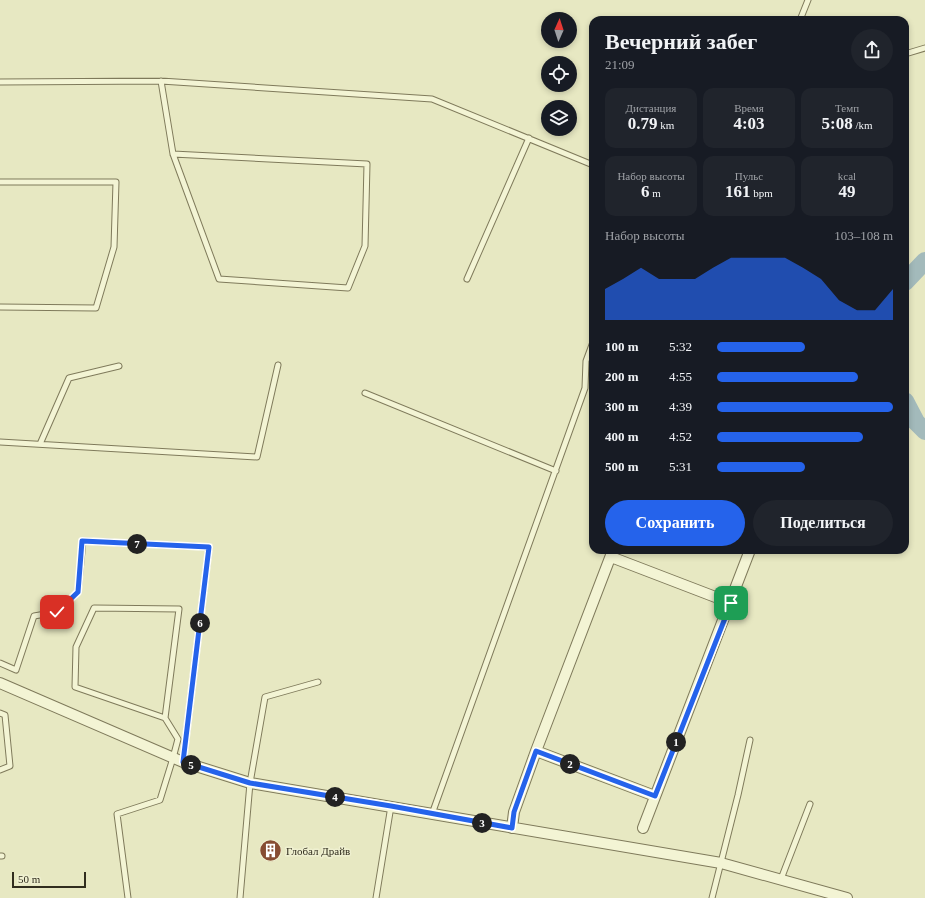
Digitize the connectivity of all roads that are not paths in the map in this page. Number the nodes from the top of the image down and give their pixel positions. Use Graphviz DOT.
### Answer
graph roads {
  1 [pos="808,0"];
  2 [pos="802,16"];
  3 [pos="925,48"];
  4 [pos="909,53"];
  5 [pos="161,81"];
  6 [pos="0,82"];
  7 [pos="529,138"];
  8 [pos="172,154"];
  9 [pos="589,163"];
  10 [pos="0,182"];
  11 [pos="467,279"];
  12 [pos="0,307"];
  13 [pos="589,353"];
  14 [pos="278,365"];
  15 [pos="119,366"];
  16 [pos="366,393"];
  17 [pos="0,442"];
  18 [pos="40,444"];
  19 [pos="556,471"];
  20 [pos="612,554"];
  21 [pos="614,554"];
  22 [pos="749,554"];
  23 [pos="731,603"];
  24 [pos="0,663"];
  25 [pos="318,682"];
  26 [pos="0,683"];
  27 [pos="0,713"];
  28 [pos="165,718"];
  29 [pos="750,740"];
  30 [pos="536,751"];
  31 [pos="178,760"];
  32 [pos="0,770"];
  33 [pos="250,783"];
  34 [pos="655,796"];
  35 [pos="810,804"];
  36 [pos="391,806"];
  37 [pos="432,814"];
  38 [pos="512,828"];
  39 [pos="643,828"];
  40 [pos="721,863"];
  41 [pos="781,879"];
  42 [pos="128,898"];
  43 [pos="240,898"];
  44 [pos="376,898"];
  45 [pos="712,898"];
  46 [pos="847,898"];
  1 -- 2 [label="lane"];
  3 -- 4 [label="lane"];
  5 -- 6 [label="lane"];
  5 -- 7 [label="lane"];
  5 -- 8 [label="lane"];
  7 -- 9 [label="lane"];
  7 -- 11 [label="lane"];
  8 -- 8 [label="lane"];
  10 -- 12 [label="lane"];
  13 -- 19 [label="lane"];
  14 -- 18 [label="lane"];
  15 -- 18 [label="lane"];
  16 -- 19 [label="lane"];
  17 -- 18 [label="lane"];
  19 -- 37 [label="lane"];
  20 -- 30 [label="street"];
  21 -- 23 [label="street"];
  22 -- 23 [label="street"];
  23 -- 34 [label="street"];
  24 -- 31 [label="lane"];
  25 -- 33 [label="lane"];
  26 -- 31 [label="street"];
  27 -- 32 [label="lane"];
  28 -- 28 [label="lane"];
  28 -- 31 [label="lane"];
  29 -- 40 [label="lane"];
  30 -- 34 [label="street"];
  30 -- 38 [label="street"];
  31 -- 33 [label="street"];
  31 -- 42 [label="lane"];
  33 -- 36 [label="street"];
  33 -- 43 [label="lane"];
  34 -- 39 [label="street"];
  35 -- 41 [label="lane"];
  36 -- 37 [label="street"];
  36 -- 44 [label="lane"];
  37 -- 38 [label="street"];
  38 -- 40 [label="street"];
  40 -- 41 [label="street"];
  40 -- 45 [label="lane"];
  41 -- 46 [label="street"];
}
